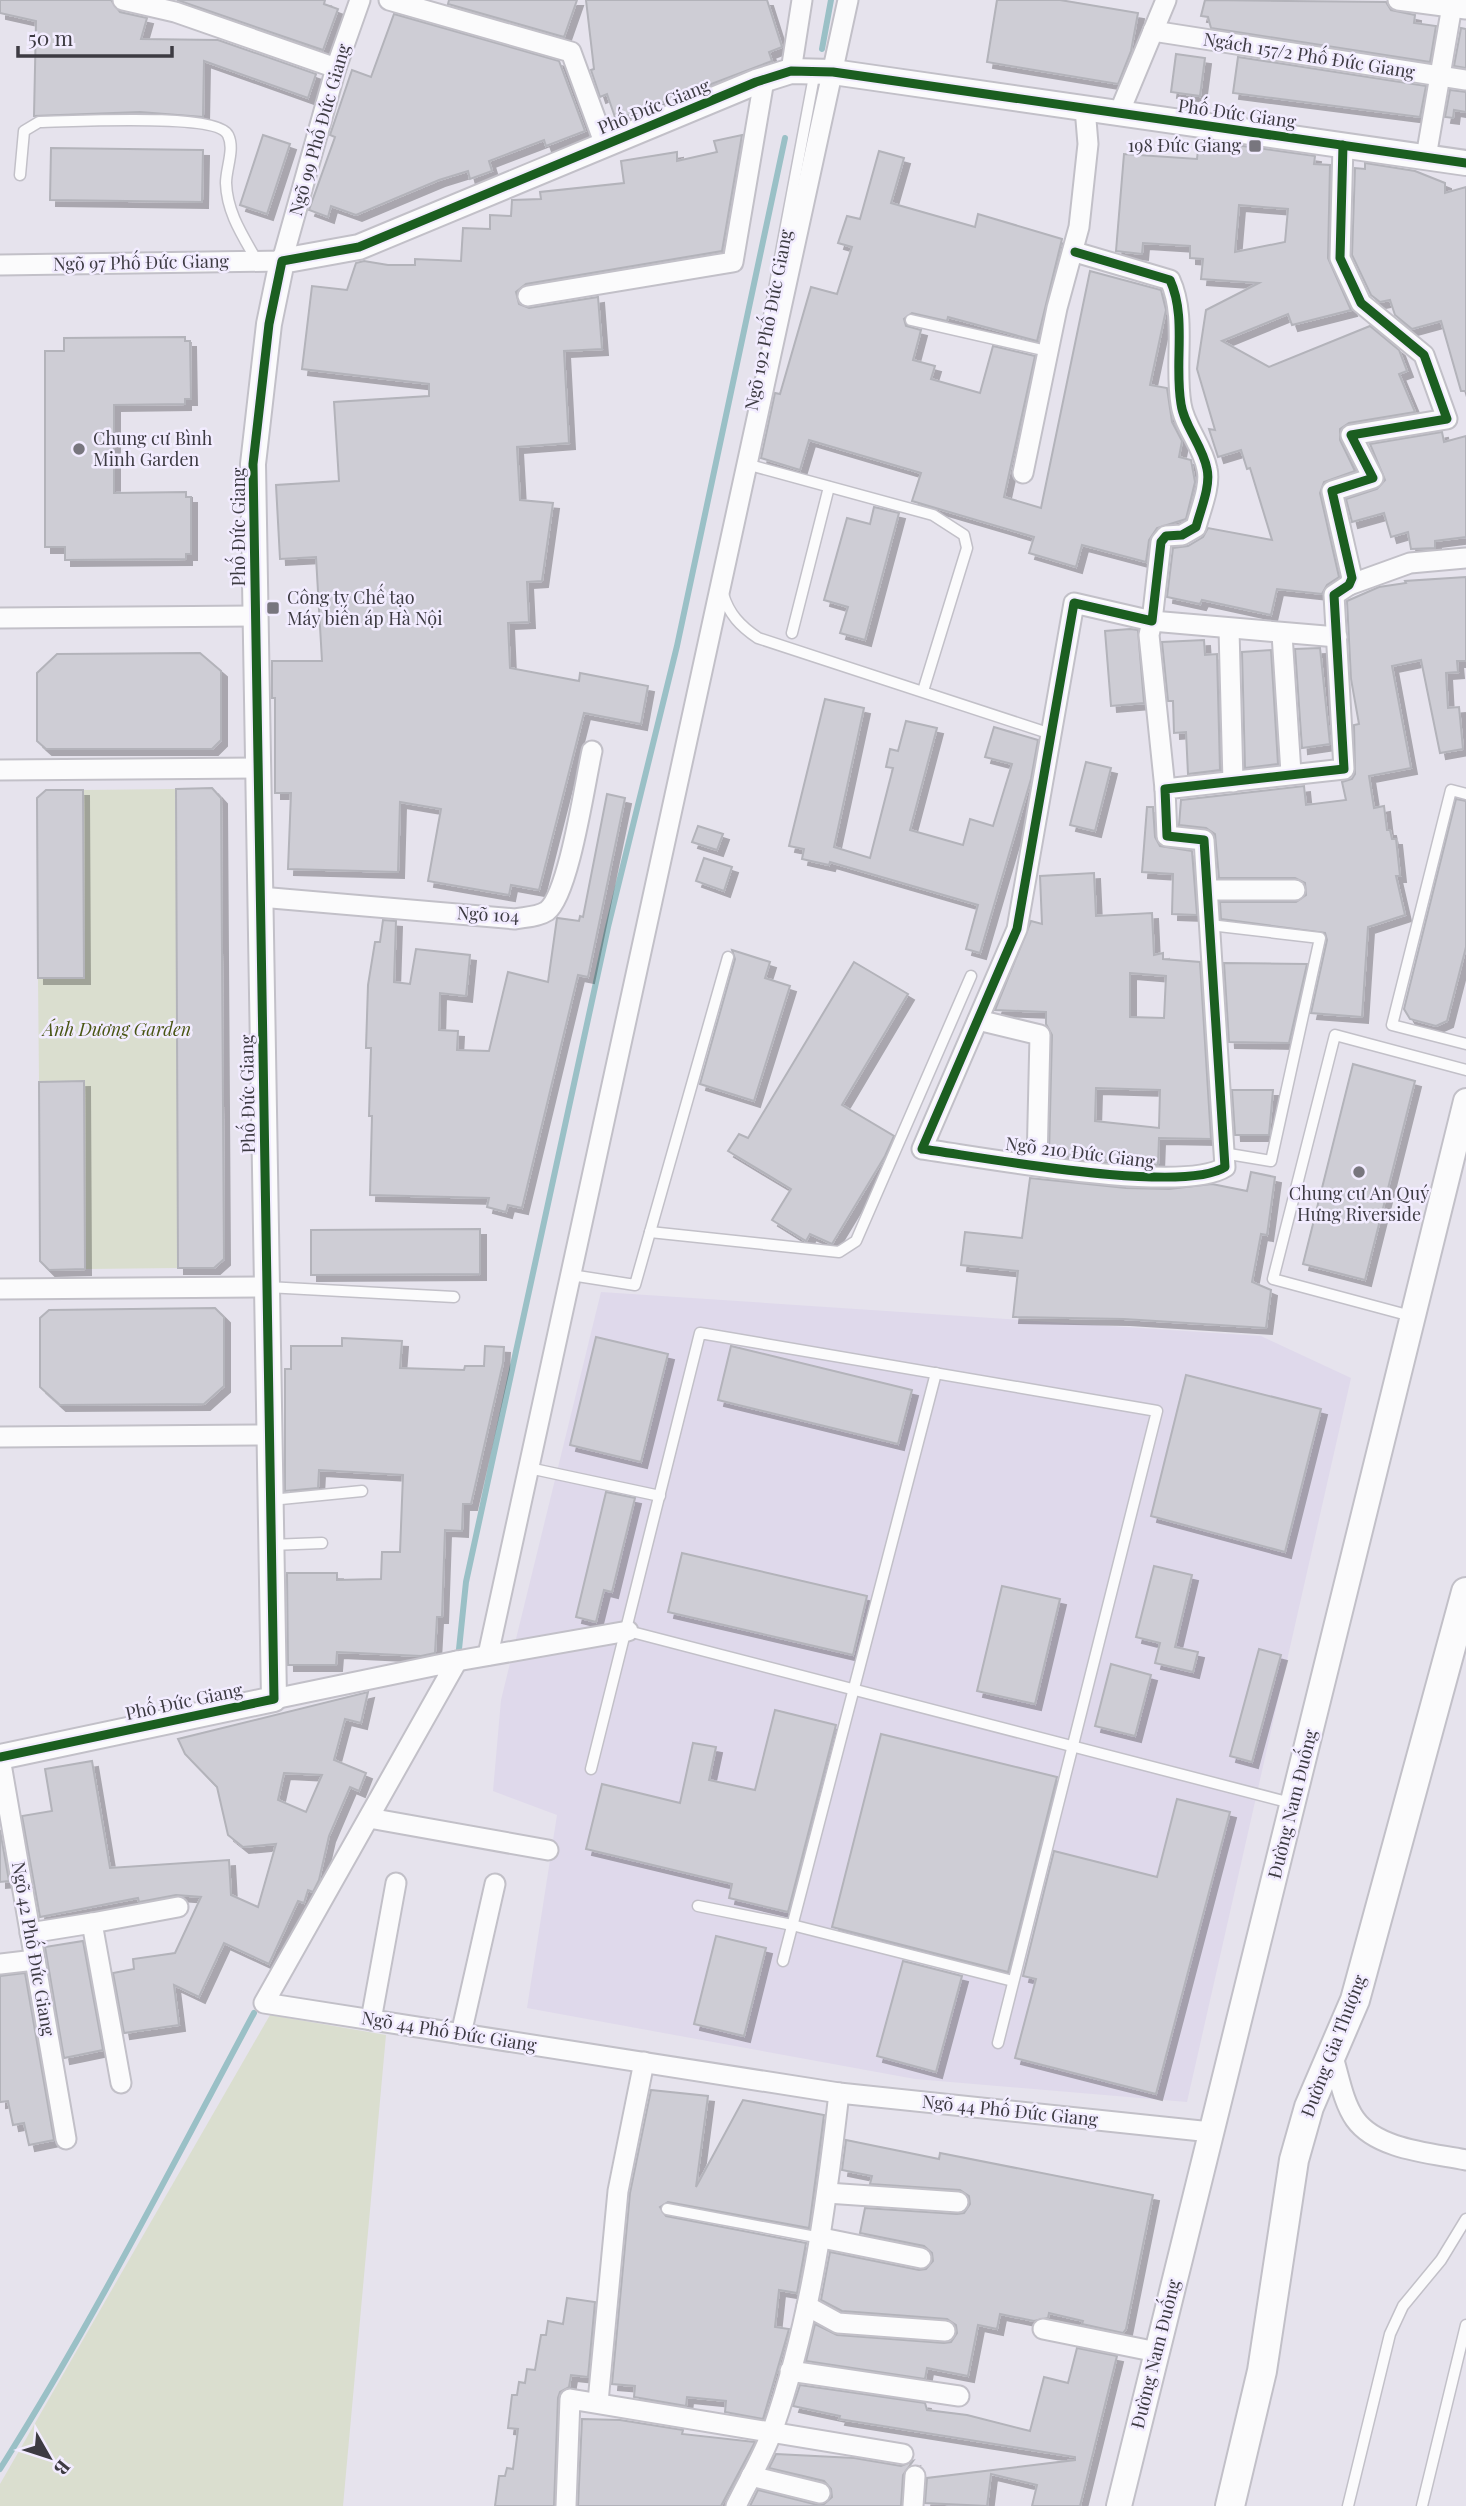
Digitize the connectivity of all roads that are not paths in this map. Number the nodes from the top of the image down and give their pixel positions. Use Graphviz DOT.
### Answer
graph roads {
  1 [pos="123,0"];
  2 [pos="360,0"];
  3 [pos="390,0"];
  4 [pos="802,0"];
  5 [pos="848,0"];
  6 [pos="1166,0"];
  7 [pos="1398,0"];
  8 [pos="177,6"];
  9 [pos="1457,6"];
  10 [pos="1153,31"];
  11 [pos="336,68"];
  12 [pos="790,71"];
  13 [pos="824,71"];
  14 [pos="1440,78"];
  15 [pos="764,80"];
  16 [pos="1466,80"];
  17 [pos="1085,108"];
  18 [pos="1119,113"];
  19 [pos="605,145"];
  20 [pos="1343,145"];
  21 [pos="1426,157"];
  22 [pos="1466,163"];
  23 [pos="20,175"];
  24 [pos="1074,252"];
  25 [pos="282,261"];
  26 [pos="258,262"];
  27 [pos="0,265"];
  28 [pos="528,296"];
  29 [pos="911,320"];
  30 [pos="1047,351"];
  31 [pos="744,464"];
  32 [pos="1023,473"];
  33 [pos="829,487"];
  34 [pos="1466,558"];
  35 [pos="720,576"];
  36 [pos="1349,585"];
  37 [pos="255,617"];
  38 [pos="0,618"];
  39 [pos="1152,621"];
  40 [pos="1229,629"];
  41 [pos="792,633"];
  42 [pos="1282,634"];
  43 [pos="1337,637"];
  44 [pos="923,691"];
  45 [pos="1051,734"];
  46 [pos="592,751"];
  47 [pos="258,768"];
  48 [pos="0,770"];
  49 [pos="1291,773"];
  50 [pos="1233,782"];
  51 [pos="1165,789"];
  52 [pos="1466,794"];
  53 [pos="1208,890"];
  54 [pos="1295,890"];
  55 [pos="260,897"];
  56 [pos="1210,925"];
  57 [pos="729,957"];
  58 [pos="971,976"];
  59 [pos="978,1020"];
  60 [pos="1466,1045"];
  61 [pos="1466,1070"];
  62 [pos="1466,1101"];
  63 [pos="1223,1153"];
  64 [pos="1037,1164"];
  65 [pos="650,1232"];
  66 [pos="571,1275"];
  67 [pos="267,1287"];
  68 [pos="0,1289"];
  69 [pos="454,1297"];
  70 [pos="1411,1316"];
  71 [pos="936,1373"];
  72 [pos="269,1435"];
  73 [pos="0,1437"];
  74 [pos="529,1468"];
  75 [pos="362,1491"];
  76 [pos="660,1496"];
  77 [pos="270,1500"];
  78 [pos="322,1543"];
  79 [pos="271,1545"];
  80 [pos="1466,1592"];
  81 [pos="628,1631"];
  82 [pos="1461,1632"];
  83 [pos="488,1655"];
  84 [pos="457,1661"];
  85 [pos="852,1690"];
  86 [pos="274,1699"];
  87 [pos="1071,1746"];
  88 [pos="0,1758"];
  89 [pos="591,1769"];
  90 [pos="1293,1804"];
  91 [pos="369,1818"];
  92 [pos="548,1850"];
  93 [pos="396,1883"];
  94 [pos="495,1884"];
  95 [pos="698,1906"];
  96 [pos="178,1907"];
  97 [pos="92,1923"];
  98 [pos="792,1925"];
  99 [pos="30,1933"];
  100 [pos="35,1960"];
  101 [pos="783,1961"];
  102 [pos="0,1964"];
  103 [pos="1013,1980"];
  104 [pos="371,2020"];
  105 [pos="461,2034"];
  106 [pos="998,2043"];
  107 [pos="1333,2057"];
  108 [pos="644,2062"];
  109 [pos="121,2083"];
  110 [pos="839,2093"];
  111 [pos="1211,2132"];
  112 [pos="66,2139"];
  113 [pos="1466,2160"];
  114 [pos="827,2193"];
  115 [pos="958,2202"];
  116 [pos="667,2209"];
  117 [pos="1466,2219"];
  118 [pos="822,2238"];
  119 [pos="921,2258"];
  120 [pos="807,2306"];
  121 [pos="1466,2325"];
  122 [pos="1043,2329"];
  123 [pos="945,2331"];
  124 [pos="1157,2352"];
  125 [pos="790,2371"];
  126 [pos="959,2396"];
  127 [pos="598,2402"];
  128 [pos="772,2431"];
  129 [pos="903,2454"];
  130 [pos="751,2476"];
  131 [pos="915,2476"];
  132 [pos="820,2493"];
  133 [pos="566,2506"];
  134 [pos="736,2506"];
  135 [pos="913,2506"];
  136 [pos="1119,2506"];
  137 [pos="1230,2506"];
  138 [pos="1348,2506"];
  139 [pos="1422,2506"];
  1 -- 8 [label="street"];
  2 -- 11 [label="street, Ngõ 99 Phố Đức Giang"];
  3 -- 19 [label="street"];
  4 -- 12 [label="street"];
  5 -- 13 [label="street"];
  6 -- 10 [label="street"];
  7 -- 9 [label="street"];
  8 -- 11 [label="street"];
  9 -- 14 [label="street"];
  10 -- 14 [label="street, Ngách 157/2 Phố Đức Giang"];
  10 -- 18 [label="street"];
  11 -- 25 [label="street, Ngõ 99 Phố Đức Giang"];
  12 -- 13 [label="street, Phố Đức Giang"];
  12 -- 15 [label="street, Phố Đức Giang"];
  13 -- 17 [label="street, Phố Đức Giang"];
  13 -- 31 [label="street"];
  14 -- 16 [label="street, Ngách 157/2 Phố Đức Giang"];
  14 -- 21 [label="street"];
  15 -- 19 [label="street, Phố Đức Giang"];
  15 -- 28 [label="street"];
  17 -- 18 [label="street, Phố Đức Giang"];
  17 -- 24 [label="street"];
  18 -- 20 [label="street, Phố Đức Giang"];
  19 -- 25 [label="street, Phố Đức Giang"];
  20 -- 21 [label="street, Phố Đức Giang"];
  20 -- 36 [label="street"];
  21 -- 22 [label="street, Phố Đức Giang"];
  23 -- 26 [label="lane"];
  24 -- 30 [label="street"];
  24 -- 39 [label="street"];
  25 -- 26 [label="street, Ngõ 97 Phố Đức Giang"];
  25 -- 37 [label="street, Phố Đức Giang"];
  26 -- 27 [label="street, Ngõ 97 Phố Đức Giang"];
  29 -- 30 [label="lane"];
  30 -- 32 [label="street"];
  31 -- 33 [label="lane"];
  31 -- 35 [label="street"];
  33 -- 41 [label="lane"];
  33 -- 44 [label="lane"];
  34 -- 36 [label="street"];
  35 -- 44 [label="lane"];
  35 -- 66 [label="street"];
  36 -- 43 [label="street"];
  37 -- 38 [label="street"];
  37 -- 47 [label="street, Phố Đức Giang"];
  39 -- 40 [label="street"];
  39 -- 45 [label="street, Ngõ 210 Đức Giang"];
  39 -- 51 [label="street"];
  40 -- 42 [label="street"];
  40 -- 50 [label="street"];
  42 -- 43 [label="street"];
  42 -- 49 [label="street"];
  43 -- 49 [label="street"];
  44 -- 45 [label="lane"];
  45 -- 59 [label="street, Ngõ 210 Đức Giang"];
  46 -- 55 [label="street, Ngõ 104"];
  47 -- 48 [label="street"];
  47 -- 55 [label="street, Phố Đức Giang"];
  49 -- 50 [label="street"];
  50 -- 51 [label="street"];
  51 -- 53 [label="street"];
  52 -- 60 [label="lane"];
  53 -- 54 [label="street"];
  53 -- 56 [label="street"];
  55 -- 67 [label="street, Phố Đức Giang"];
  56 -- 63 [label="street"];
  56 -- 63 [label="lane"];
  57 -- 65 [label="lane"];
  58 -- 65 [label="lane"];
  59 -- 64 [label="street"];
  59 -- 64 [label="street, Ngõ 210 Đức Giang"];
  61 -- 70 [label="lane"];
  62 -- 70 [label="street, Đường Nam Đuống"];
  63 -- 64 [label="street, Ngõ 210 Đức Giang"];
  65 -- 66 [label="lane"];
  66 -- 74 [label="street"];
  67 -- 68 [label="street"];
  67 -- 69 [label="lane"];
  67 -- 72 [label="street, Phố Đức Giang"];
  70 -- 90 [label="street, Đường Nam Đuống"];
  71 -- 76 [label="lane"];
  71 -- 85 [label="lane"];
  71 -- 87 [label="lane"];
  72 -- 73 [label="street"];
  72 -- 77 [label="street, Phố Đức Giang"];
  74 -- 76 [label="lane"];
  74 -- 83 [label="street"];
  75 -- 77 [label="lane"];
  76 -- 81 [label="lane"];
  77 -- 79 [label="street, Phố Đức Giang"];
  78 -- 79 [label="lane"];
  79 -- 86 [label="street, Phố Đức Giang"];
  80 -- 82 [label="main road, Đường Gia Thượng"];
  81 -- 83 [label="street"];
  81 -- 85 [label="lane"];
  81 -- 89 [label="lane"];
  82 -- 107 [label="main road, Đường Gia Thượng"];
  83 -- 84 [label="street"];
  84 -- 86 [label="street"];
  84 -- 91 [label="street, Ngõ 44 Phố Đức Giang"];
  85 -- 87 [label="lane"];
  85 -- 98 [label="lane"];
  86 -- 88 [label="street, Phố Đức Giang"];
  87 -- 90 [label="lane"];
  87 -- 103 [label="lane"];
  88 -- 99 [label="street, Ngõ 42 Phố Đức Giang"];
  90 -- 111 [label="street, Đường Nam Đuống"];
  91 -- 92 [label="street"];
  91 -- 104 [label="street, Ngõ 44 Phố Đức Giang"];
  93 -- 104 [label="street"];
  94 -- 105 [label="street"];
  95 -- 98 [label="lane"];
  96 -- 97 [label="street"];
  97 -- 99 [label="street"];
  97 -- 109 [label="street"];
  98 -- 101 [label="lane"];
  98 -- 103 [label="lane"];
  99 -- 100 [label="street, Ngõ 42 Phố Đức Giang"];
  100 -- 102 [label="street"];
  100 -- 112 [label="street, Ngõ 42 Phố Đức Giang"];
  103 -- 106 [label="lane"];
  104 -- 105 [label="street, Ngõ 44 Phố Đức Giang"];
  105 -- 108 [label="street, Ngõ 44 Phố Đức Giang"];
  107 -- 113 [label="street"];
  107 -- 137 [label="main road, Đường Gia Thượng"];
  108 -- 110 [label="street, Ngõ 44 Phố Đức Giang"];
  108 -- 127 [label="street"];
  110 -- 111 [label="street, Ngõ 44 Phố Đức Giang"];
  110 -- 114 [label="street"];
  111 -- 124 [label="street, Đường Nam Đuống"];
  114 -- 115 [label="street"];
  114 -- 118 [label="street"];
  116 -- 118 [label="lane"];
  117 -- 138 [label="lane"];
  118 -- 119 [label="street"];
  118 -- 120 [label="street"];
  120 -- 123 [label="street"];
  120 -- 125 [label="street"];
  121 -- 139 [label="lane"];
  122 -- 124 [label="street"];
  124 -- 136 [label="street, Đường Nam Đuống"];
  125 -- 126 [label="street"];
  125 -- 128 [label="street"];
  127 -- 128 [label="street"];
  127 -- 133 [label="street"];
  128 -- 129 [label="street"];
  128 -- 130 [label="street"];
  130 -- 132 [label="street"];
  130 -- 134 [label="street"];
  131 -- 135 [label="street"];
}
